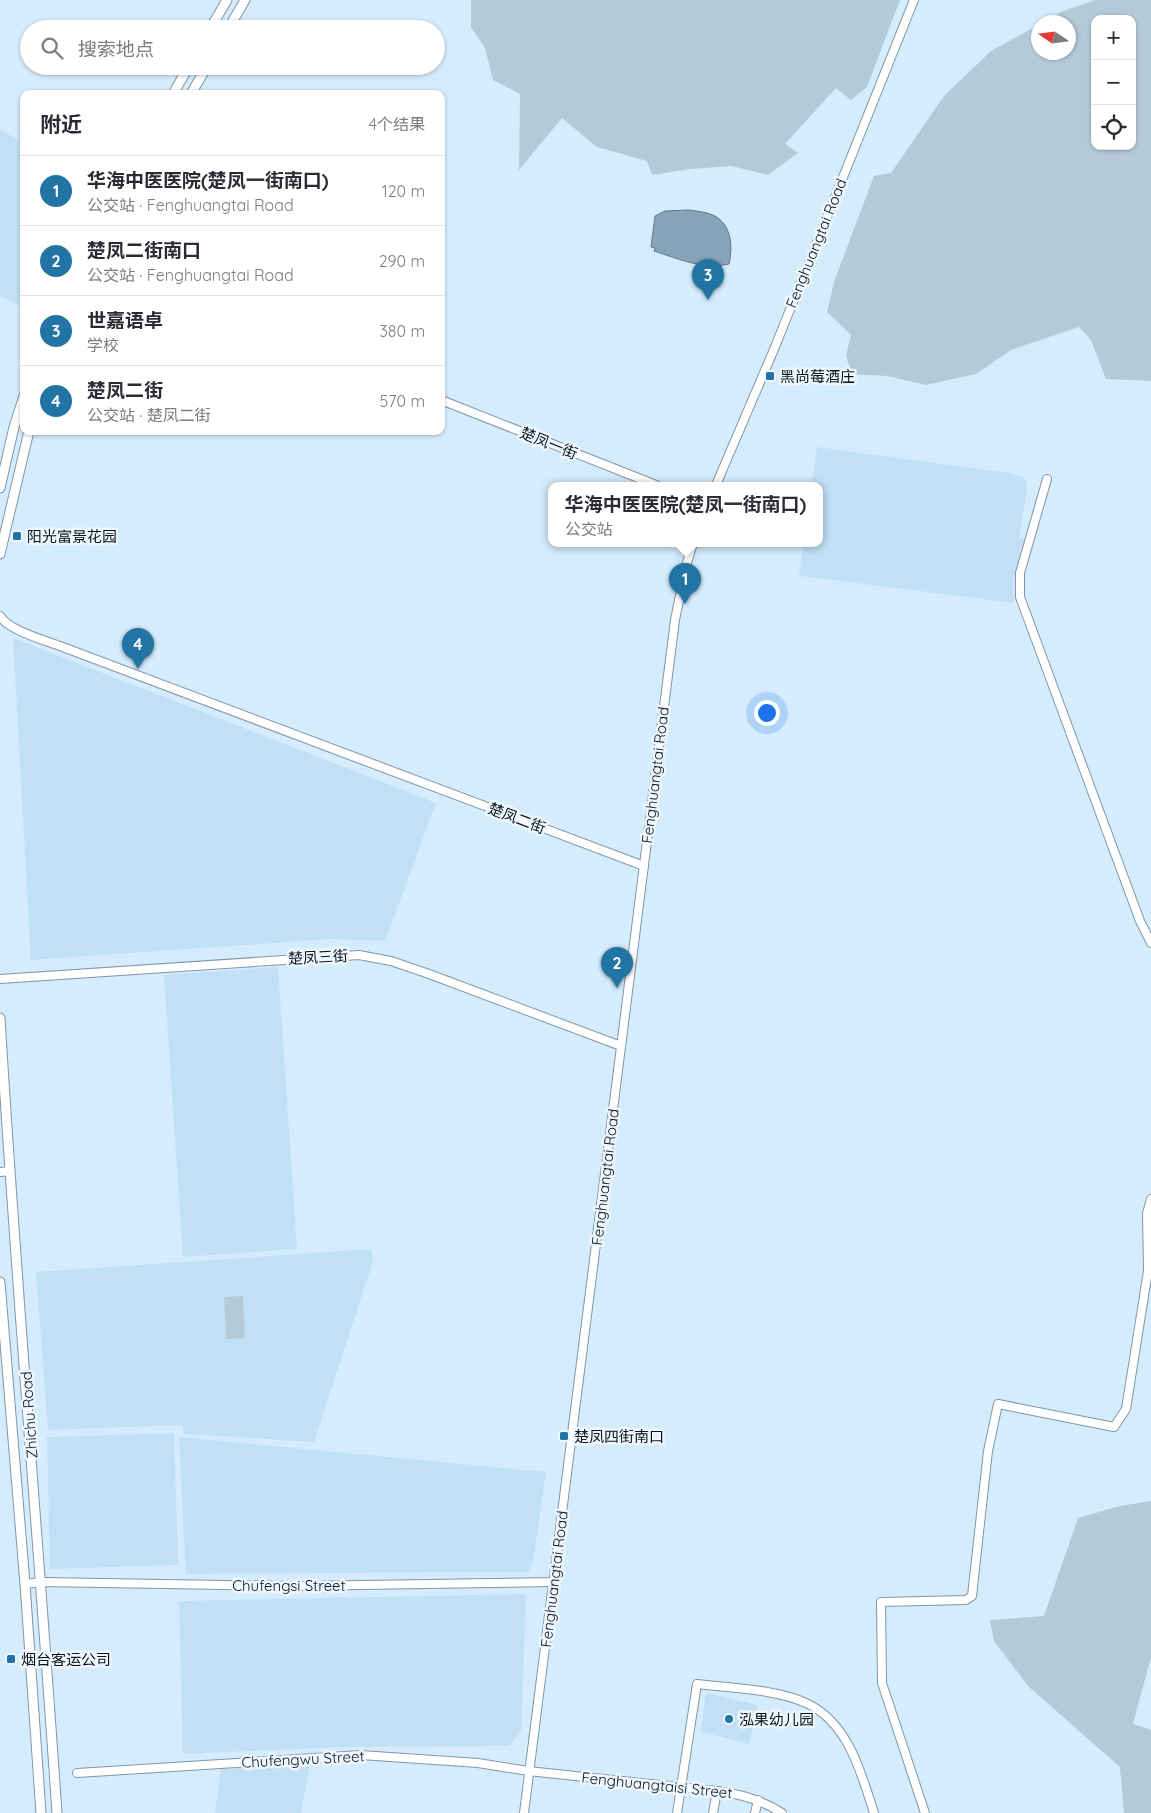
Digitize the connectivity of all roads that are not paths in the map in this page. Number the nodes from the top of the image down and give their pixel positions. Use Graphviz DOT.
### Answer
graph roads {
  1 [pos="227,0"];
  2 [pos="245,0"];
  3 [pos="914,0"];
  4 [pos="215,20"];
  5 [pos="233,20"];
  6 [pos="184,75"];
  7 [pos="202,75"];
  8 [pos="175,90"];
  9 [pos="193,90"];
  10 [pos="445,402"];
  11 [pos="20,408"];
  12 [pos="28,435"];
  13 [pos="1047,479"];
  14 [pos="648,482"];
  15 [pos="717,482"];
  16 [pos="0,488"];
  17 [pos="692,547"];
  18 [pos="0,554"];
  19 [pos="0,616"];
  20 [pos="644,866"];
  21 [pos="1151,943"];
  22 [pos="0,979"];
  23 [pos="0,1018"];
  24 [pos="621,1046"];
  25 [pos="5,1172"];
  26 [pos="1151,1199"];
  27 [pos="0,1282"];
  28 [pos="41,1582"];
  29 [pos="553,1582"];
  30 [pos="25,1584"];
  31 [pos="528,1772"];
  32 [pos="77,1773"];
  33 [pos="680,1788"];
  34 [pos="717,1791"];
  35 [pos="758,1800"];
  36 [pos="41,1813"];
  37 [pos="57,1813"];
  38 [pos="524,1813"];
  39 [pos="677,1813"];
  40 [pos="713,1813"];
  41 [pos="755,1813"];
  42 [pos="782,1813"];
  43 [pos="874,1813"];
  44 [pos="925,1813"];
  1 -- 4 [label="main road"];
  2 -- 5 [label="main road"];
  3 -- 15 [label="street, Fenghuangtai Road"];
  6 -- 8 [label="main road"];
  7 -- 9 [label="main road"];
  10 -- 14 [label="street, 楚凤一街"];
  11 -- 16 [label="main road"];
  12 -- 18 [label="main road"];
  13 -- 21 [label="street"];
  17 -- 20 [label="street, Fenghuangtai Road"];
  19 -- 20 [label="street, 楚凤二街"];
  20 -- 24 [label="street, Fenghuangtai Road"];
  22 -- 24 [label="street, 楚凤三街"];
  23 -- 25 [label="main road, Zhichu Road"];
  24 -- 29 [label="street, Fenghuangtai Road"];
  25 -- 28 [label="main road, Zhichu Road"];
  26 -- 44 [label="street"];
  27 -- 30 [label="main road, Zhichu Road"];
  28 -- 29 [label="street, Chufengsi Street"];
  28 -- 30 [label="street, Chufengsi Street"];
  28 -- 37 [label="main road, Zhichu Road"];
  29 -- 31 [label="street, Fenghuangtai Road"];
  30 -- 36 [label="main road, Zhichu Road"];
  31 -- 32 [label="street, Chufengwu Street"];
  31 -- 33 [label="street, Fenghuangtaisi Street"];
  31 -- 38 [label="street, Fenghuangtai Road"];
  33 -- 34 [label="street, Fenghuangtaisi Street"];
  33 -- 39 [label="street"];
  33 -- 43 [label="street"];
  34 -- 35 [label="street, Fenghuangtaisi Street"];
  34 -- 40 [label="street"];
  35 -- 41 [label="street"];
  35 -- 42 [label="street, Fenghuangtaisi Street"];
}
